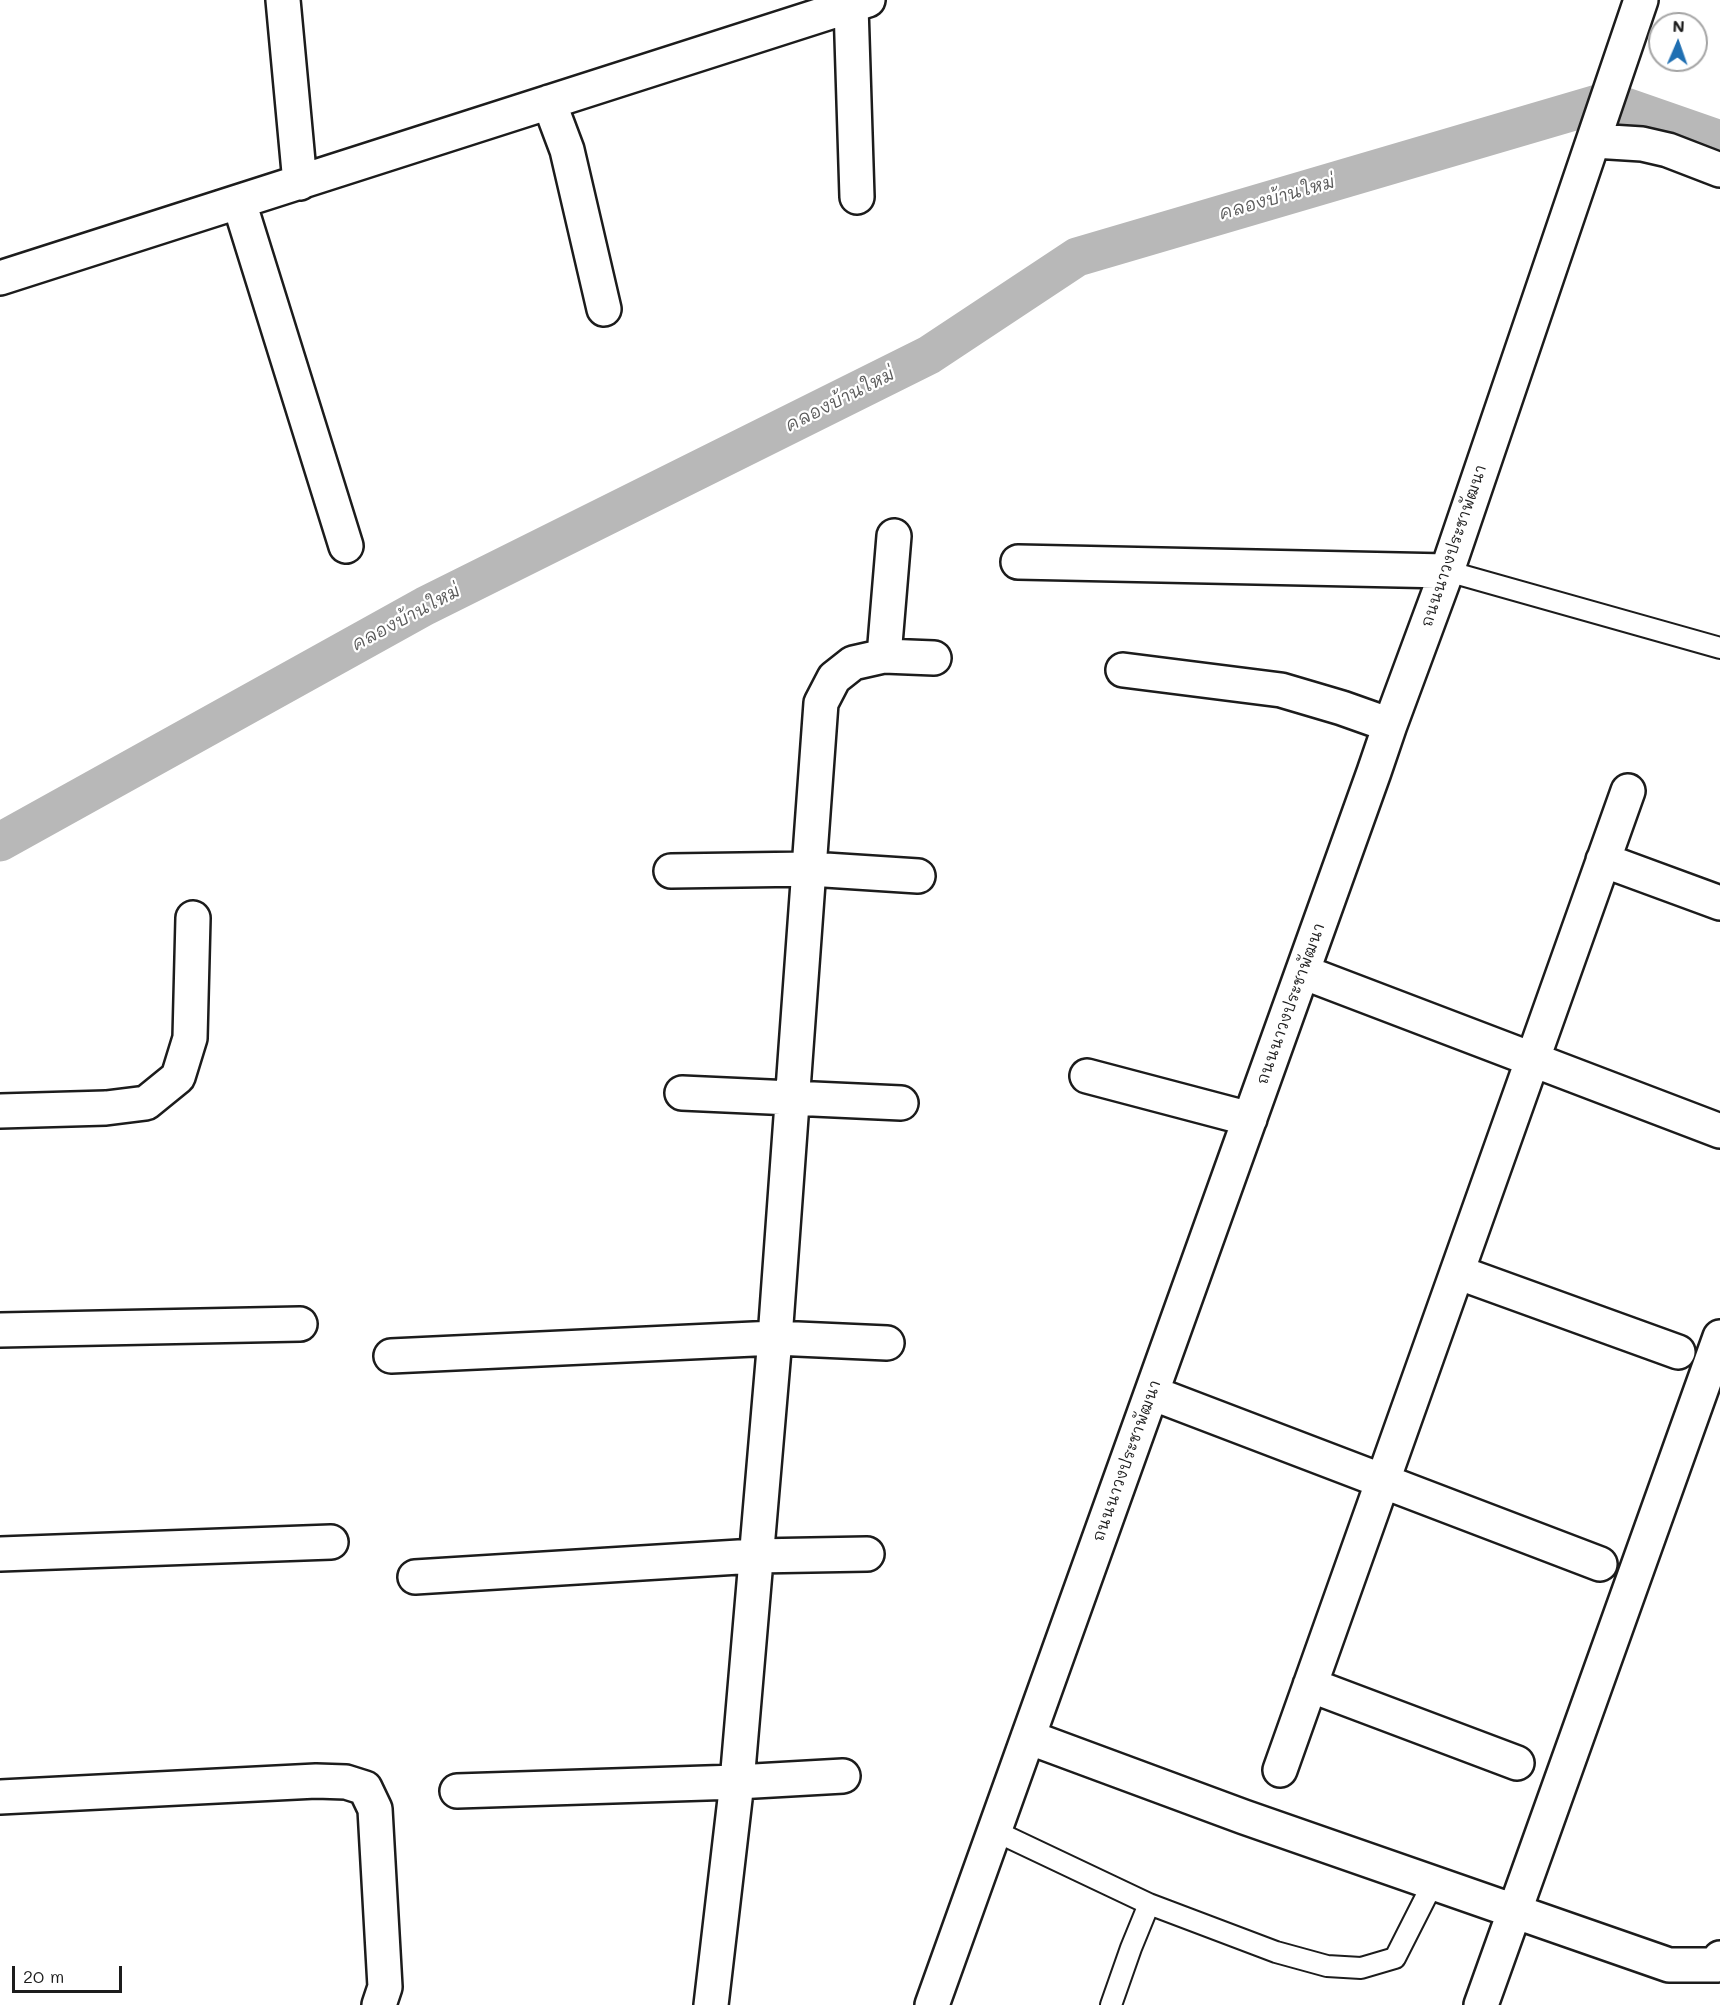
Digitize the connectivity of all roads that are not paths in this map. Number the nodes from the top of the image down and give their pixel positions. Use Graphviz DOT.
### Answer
graph roads {
  1 [pos="283,0"];
  2 [pos="1641,0"];
  3 [pos="859,3"];
  4 [pos="549,102"];
  5 [pos="1596,134"];
  6 [pos="1720,170"];
  7 [pos="300,183"];
  8 [pos="857,197"];
  9 [pos="239,202"];
  10 [pos="0,278"];
  11 [pos="604,309"];
  12 [pos="894,536"];
  13 [pos="346,546"];
  14 [pos="1018,562"];
  15 [pos="1447,571"];
  16 [pos="1720,648"];
  17 [pos="884,656"];
  18 [pos="934,657"];
  19 [pos="1124,670"];
  20 [pos="1390,725"];
  21 [pos="1628,791"];
  22 [pos="1603,860"];
  23 [pos="810,869"];
  24 [pos="671,871"];
  25 [pos="918,876"];
  26 [pos="1720,903"];
  27 [pos="193,918"];
  28 [pos="1303,972"];
  29 [pos="1532,1059"];
  30 [pos="1087,1076"];
  31 [pos="682,1093"];
  32 [pos="792,1098"];
  33 [pos="901,1102"];
  34 [pos="0,1111"];
  35 [pos="1250,1119"];
  36 [pos="1720,1131"];
  37 [pos="1457,1272"];
  38 [pos="300,1324"];
  39 [pos="0,1330"];
  40 [pos="1720,1337"];
  41 [pos="775,1338"];
  42 [pos="886,1343"];
  43 [pos="1678,1353"];
  44 [pos="391,1356"];
  45 [pos="1152,1393"];
  46 [pos="1383,1481"];
  47 [pos="332,1542"];
  48 [pos="0,1554"];
  49 [pos="867,1554"];
  50 [pos="755,1556"];
  51 [pos="1600,1564"];
  52 [pos="415,1577"];
  53 [pos="1310,1685"];
  54 [pos="1028,1737"];
  55 [pos="1517,1763"];
  56 [pos="1280,1770"];
  57 [pos="843,1776"];
  58 [pos="737,1782"];
  59 [pos="457,1791"];
  60 [pos="0,1797"];
  61 [pos="995,1831"];
  62 [pos="1433,1883"];
  63 [pos="1149,1904"];
  64 [pos="1514,1910"];
  65 [pos="1719,1963"];
  66 [pos="379,2005"];
  67 [pos="711,2005"];
  68 [pos="932,2005"];
  69 [pos="1111,2005"];
  70 [pos="1480,2005"];
  1 -- 7 [label="street"];
  2 -- 5 [label="street, ถนนนาวงประชาพัฒนา"];
  3 -- 4 [label="street"];
  3 -- 8 [label="street"];
  4 -- 7 [label="street"];
  4 -- 11 [label="street"];
  5 -- 6 [label="street"];
  5 -- 15 [label="street, ถนนนาวงประชาพัฒนา"];
  7 -- 9 [label="street"];
  9 -- 10 [label="street"];
  9 -- 13 [label="street"];
  12 -- 17 [label="street"];
  14 -- 15 [label="street"];
  15 -- 16 [label="lane"];
  15 -- 20 [label="street, ถนนนาวงประชาพัฒนา"];
  17 -- 18 [label="street"];
  17 -- 23 [label="street"];
  19 -- 20 [label="street"];
  20 -- 28 [label="street, ถนนนาวงประชาพัฒนา"];
  21 -- 22 [label="street"];
  22 -- 26 [label="street"];
  22 -- 29 [label="street"];
  23 -- 24 [label="street"];
  23 -- 25 [label="street"];
  23 -- 32 [label="street"];
  27 -- 34 [label="street"];
  28 -- 29 [label="street"];
  28 -- 35 [label="street, ถนนนาวงประชาพัฒนา"];
  29 -- 36 [label="street"];
  29 -- 37 [label="street"];
  30 -- 35 [label="street"];
  31 -- 32 [label="street"];
  32 -- 33 [label="street"];
  32 -- 41 [label="street"];
  35 -- 45 [label="street, ถนนนาวงประชาพัฒนา"];
  37 -- 43 [label="street"];
  37 -- 46 [label="street"];
  38 -- 39 [label="street"];
  40 -- 64 [label="street"];
  41 -- 42 [label="street"];
  41 -- 44 [label="street"];
  41 -- 50 [label="street"];
  45 -- 46 [label="street"];
  45 -- 54 [label="street, ถนนนาวงประชาพัฒนา"];
  46 -- 51 [label="street"];
  46 -- 53 [label="street"];
  47 -- 48 [label="street"];
  49 -- 50 [label="street"];
  50 -- 52 [label="street"];
  50 -- 58 [label="street"];
  53 -- 55 [label="street"];
  53 -- 56 [label="street"];
  54 -- 61 [label="street, ถนนนาวงประชาพัฒนา"];
  54 -- 62 [label="street"];
  57 -- 58 [label="street"];
  58 -- 59 [label="street"];
  58 -- 67 [label="street"];
  60 -- 66 [label="street"];
  61 -- 63 [label="lane"];
  61 -- 68 [label="street, ถนนนาวงประชาพัฒนา"];
  62 -- 63 [label="lane"];
  62 -- 64 [label="street"];
  63 -- 69 [label="lane"];
  64 -- 65 [label="street"];
  64 -- 70 [label="street"];
}
